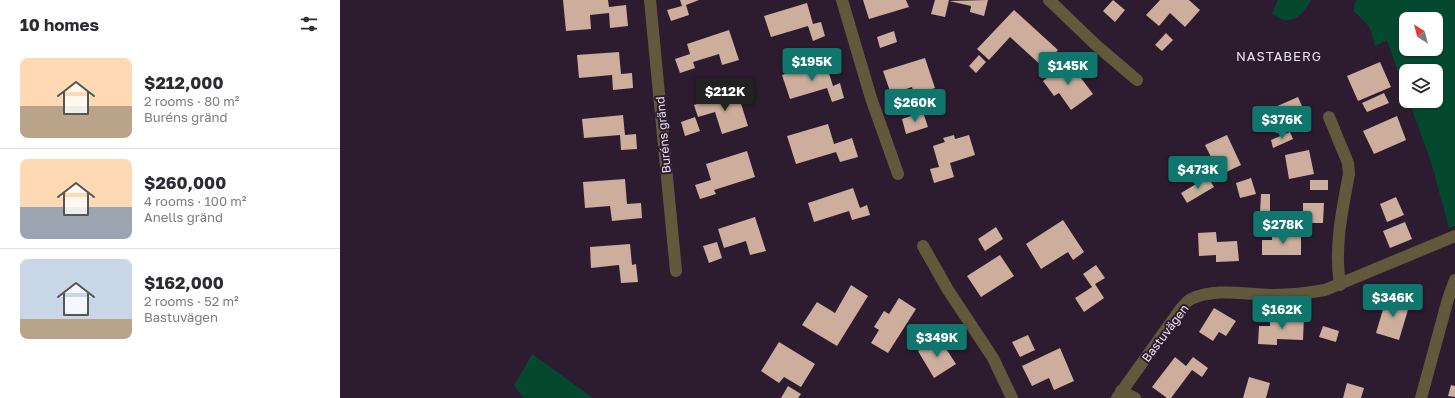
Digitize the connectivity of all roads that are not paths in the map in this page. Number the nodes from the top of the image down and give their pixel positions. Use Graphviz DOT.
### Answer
graph roads {
  1 [pos="650,0"];
  2 [pos="842,0"];
  3 [pos="1049,0"];
  4 [pos="1136,80"];
  5 [pos="1329,117"];
  6 [pos="898,174"];
  7 [pos="1455,236"];
  8 [pos="923,246"];
  9 [pos="676,271"];
  10 [pos="1455,280"];
  11 [pos="1340,285"];
  12 [pos="1119,395"];
  13 [pos="1012,398"];
  14 [pos="1135,398"];
  15 [pos="1421,398"];
  1 -- 9 [label="street, Buréns gränd"];
  2 -- 6 [label="street"];
  3 -- 4 [label="street"];
  5 -- 11 [label="street"];
  7 -- 11 [label="street, Bastuvägen"];
  8 -- 13 [label="street"];
  10 -- 15 [label="street"];
  11 -- 12 [label="street, Bastuvägen"];
  12 -- 14 [label="street, Bastuvägen"];
}
